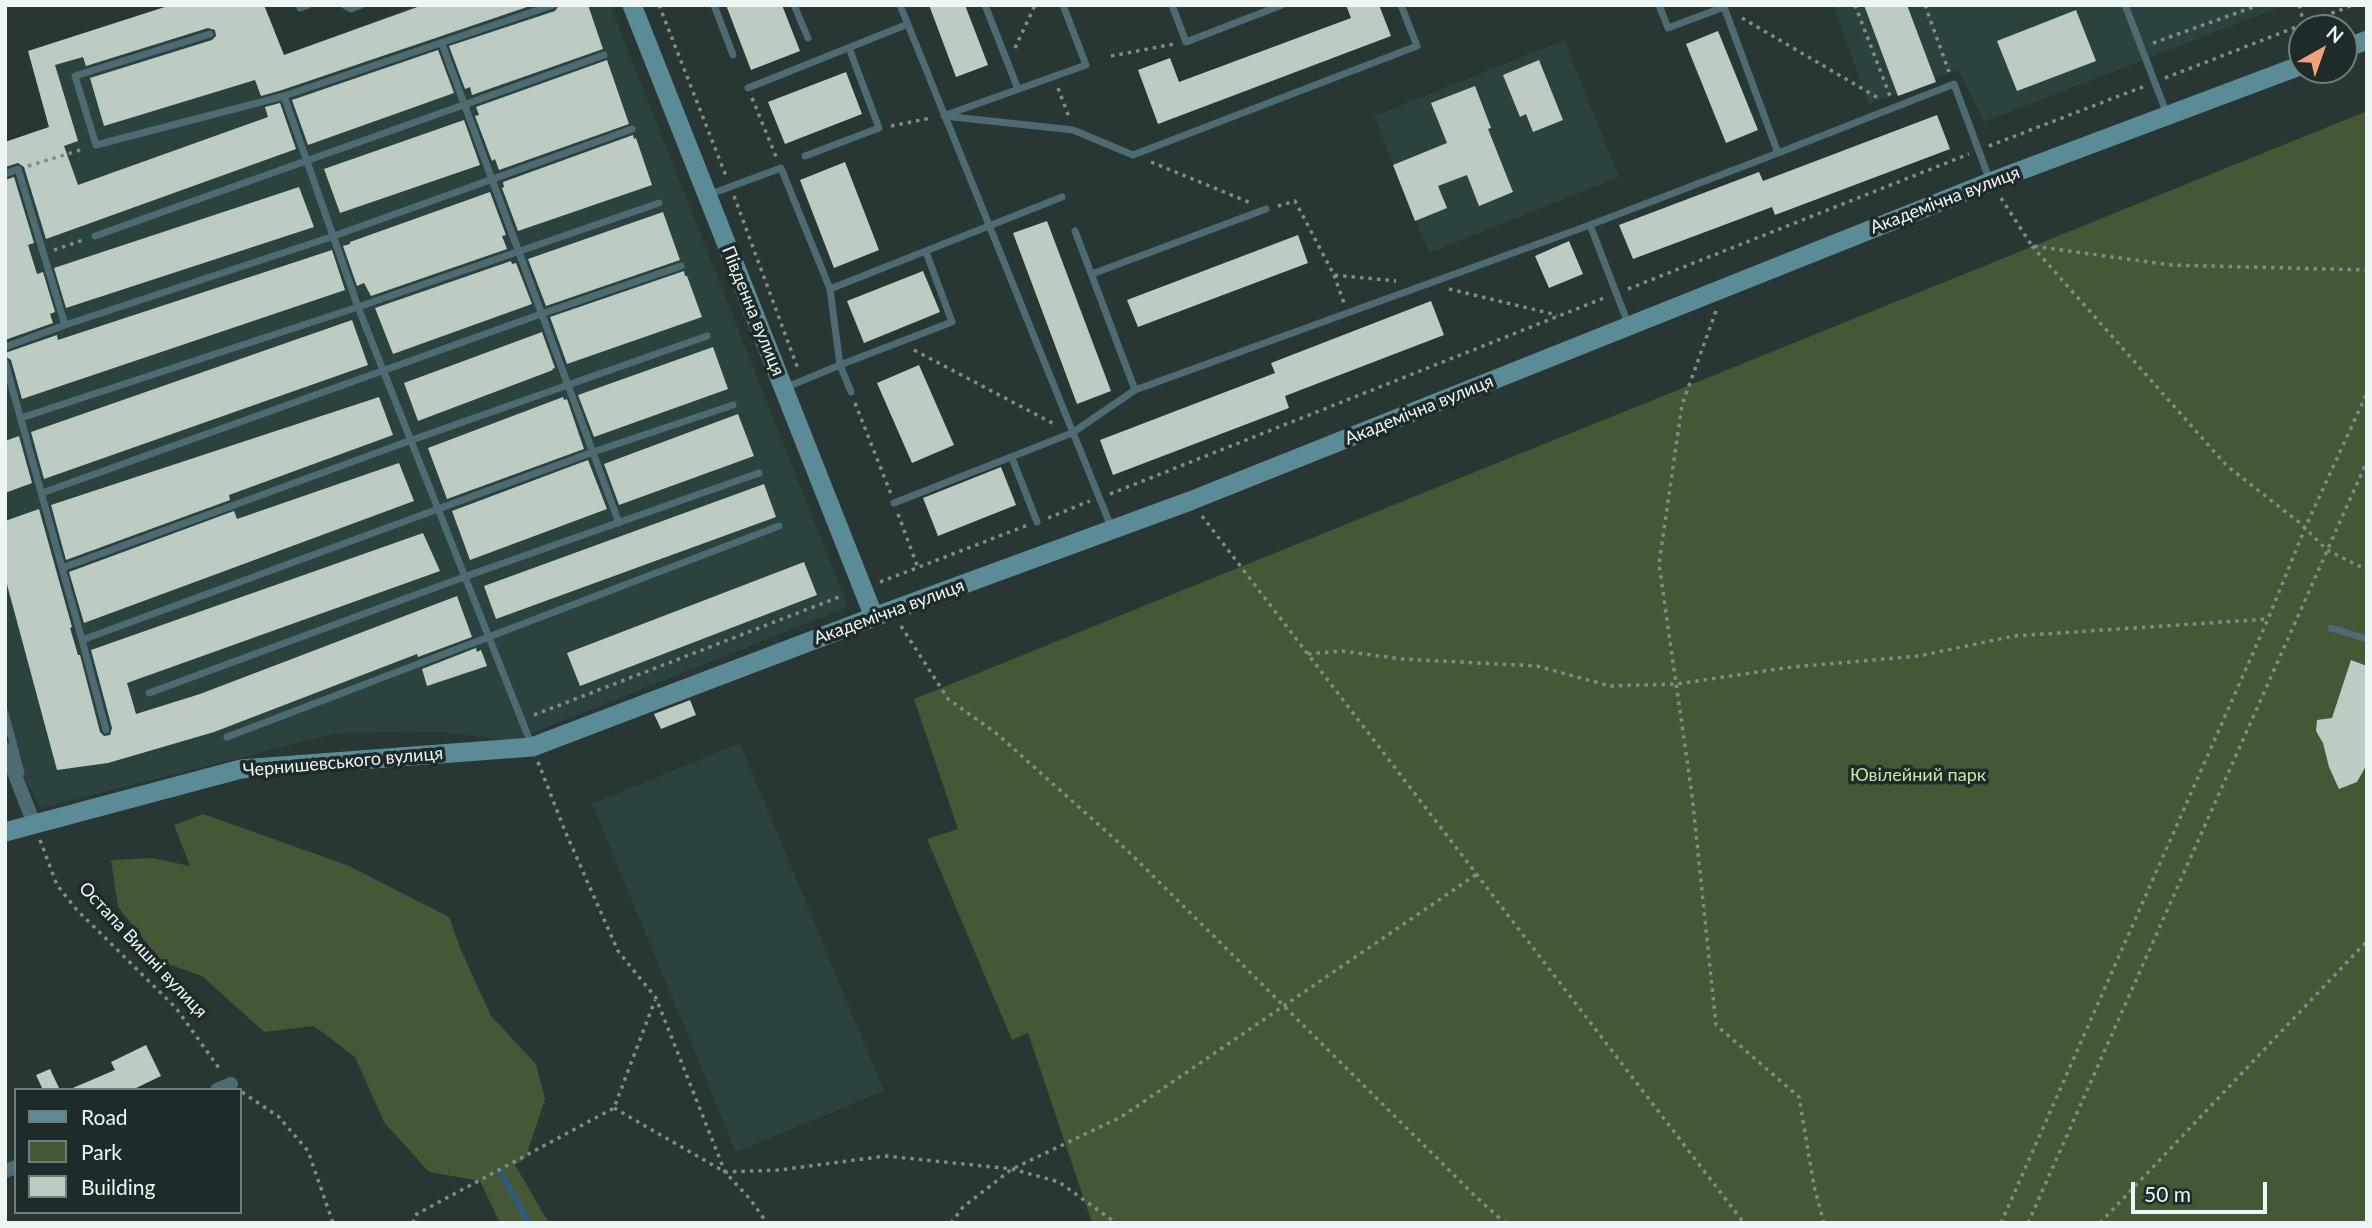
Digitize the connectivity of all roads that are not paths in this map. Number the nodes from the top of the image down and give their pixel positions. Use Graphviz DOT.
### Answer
graph roads {
  1 [pos="344,5"];
  2 [pos="361,5"];
  3 [pos="553,5"];
  4 [pos="632,5"];
  5 [pos="713,5"];
  6 [pos="794,5"];
  7 [pos="900,5"];
  8 [pos="985,5"];
  9 [pos="1063,5"];
  10 [pos="1172,5"];
  11 [pos="1282,5"];
  12 [pos="1401,5"];
  13 [pos="1659,5"];
  14 [pos="2125,5"];
  15 [pos="908,24"];
  16 [pos="210,34"];
  17 [pos="808,38"];
  18 [pos="442,44"];
  19 [pos="849,48"];
  20 [pos="604,55"];
  21 [pos="733,55"];
  22 [pos="2288,70"];
  23 [pos="748,88"];
  24 [pos="1018,89"];
  25 [pos="284,96"];
  26 [pos="465,104"];
  27 [pos="2168,115"];
  28 [pos="944,116"];
  29 [pos="632,129"];
  30 [pos="1778,153"];
  31 [pos="805,156"];
  32 [pos="307,160"];
  33 [pos="5,174"];
  34 [pos="491,180"];
  35 [pos="1990,182"];
  36 [pos="707,195"];
  37 [pos="1062,197"];
  38 [pos="659,203"];
  39 [pos="1266,209"];
  40 [pos="1590,225"];
  41 [pos="989,228"];
  42 [pos="1075,231"];
  43 [pos="95,236"];
  44 [pos="334,236"];
  45 [pos="518,251"];
  46 [pos="926,252"];
  47 [pos="681,266"];
  48 [pos="1092,274"];
  49 [pos="830,289"];
  50 [pos="358,307"];
  51 [pos="541,314"];
  52 [pos="65,325"];
  53 [pos="1629,326"];
  54 [pos="707,336"];
  55 [pos="5,347"];
  56 [pos="5,362"];
  57 [pos="840,365"];
  58 [pos="383,371"];
  59 [pos="567,384"];
  60 [pos="784,388"];
  61 [pos="1135,390"];
  62 [pos="851,392"];
  63 [pos="733,404"];
  64 [pos="21,418"];
  65 [pos="1072,433"];
  66 [pos="409,440"];
  67 [pos="593,452"];
  68 [pos="1012,458"];
  69 [pos="759,473"];
  70 [pos="42,493"];
  71 [pos="894,503"];
  72 [pos="438,509"];
  73 [pos="1037,522"];
  74 [pos="619,523"];
  75 [pos="779,526"];
  76 [pos="1112,530"];
  77 [pos="62,568"];
  78 [pos="464,577"];
  79 [pos="882,614"];
  80 [pos="2331,628"];
  81 [pos="488,637"];
  82 [pos="2367,639"];
  83 [pos="82,640"];
  84 [pos="149,693"];
  85 [pos="5,713"];
  86 [pos="106,730"];
  87 [pos="228,737"];
  88 [pos="532,747"];
  89 [pos="5,749"];
  90 [pos="34,824"];
  91 [pos="5,832"];
  1 -- 2 [label="lane"];
  3 -- 18 [label="lane"];
  4 -- 36 [label="street, Південна вулиця"];
  5 -- 21 [label="lane"];
  6 -- 17 [label="lane"];
  7 -- 15 [label="lane"];
  8 -- 24 [label="lane"];
  9 -- 24 [label="lane"];
  10 -- 11 [label="lane"];
  12 -- 28 [label="lane"];
  13 -- 30 [label="lane"];
  14 -- 27 [label="lane"];
  15 -- 19 [label="lane"];
  15 -- 28 [label="lane"];
  16 -- 25 [label="lane"];
  18 -- 25 [label="lane"];
  18 -- 26 [label="lane"];
  19 -- 23 [label="lane"];
  19 -- 31 [label="lane"];
  20 -- 26 [label="lane"];
  22 -- 27 [label="street, Академічна вулиця"];
  24 -- 28 [label="lane"];
  25 -- 32 [label="lane"];
  26 -- 32 [label="lane"];
  26 -- 34 [label="lane"];
  27 -- 35 [label="street, Академічна вулиця"];
  28 -- 41 [label="lane"];
  29 -- 34 [label="lane"];
  30 -- 35 [label="lane"];
  30 -- 40 [label="lane"];
  32 -- 43 [label="lane"];
  32 -- 44 [label="lane"];
  33 -- 52 [label="lane"];
  34 -- 44 [label="lane"];
  34 -- 45 [label="lane"];
  35 -- 53 [label="street, Академічна вулиця"];
  36 -- 49 [label="lane"];
  36 -- 60 [label="street, Південна вулиця"];
  37 -- 41 [label="lane"];
  38 -- 45 [label="lane"];
  39 -- 48 [label="lane"];
  40 -- 53 [label="lane"];
  40 -- 61 [label="lane"];
  41 -- 46 [label="lane"];
  41 -- 65 [label="lane"];
  42 -- 48 [label="lane"];
  44 -- 50 [label="lane"];
  44 -- 52 [label="lane"];
  45 -- 50 [label="lane"];
  45 -- 51 [label="lane"];
  46 -- 49 [label="lane"];
  46 -- 57 [label="lane"];
  47 -- 51 [label="lane"];
  48 -- 61 [label="lane"];
  49 -- 57 [label="lane"];
  50 -- 58 [label="lane"];
  50 -- 64 [label="lane"];
  51 -- 58 [label="lane"];
  51 -- 59 [label="lane"];
  52 -- 55 [label="lane"];
  53 -- 76 [label="street, Академічна вулиця"];
  54 -- 59 [label="lane"];
  56 -- 64 [label="lane"];
  57 -- 60 [label="lane"];
  57 -- 62 [label="lane"];
  58 -- 66 [label="lane"];
  58 -- 70 [label="lane"];
  59 -- 66 [label="lane"];
  59 -- 67 [label="lane"];
  60 -- 79 [label="street, Південна вулиця"];
  61 -- 65 [label="lane"];
  63 -- 67 [label="lane"];
  64 -- 70 [label="lane"];
  65 -- 68 [label="lane"];
  65 -- 76 [label="lane"];
  66 -- 72 [label="lane"];
  66 -- 77 [label="lane"];
  67 -- 72 [label="lane"];
  67 -- 74 [label="lane"];
  68 -- 71 [label="lane"];
  68 -- 73 [label="lane"];
  69 -- 74 [label="lane"];
  70 -- 77 [label="lane"];
  72 -- 78 [label="lane"];
  72 -- 83 [label="lane"];
  74 -- 78 [label="lane"];
  75 -- 81 [label="lane"];
  76 -- 79 [label="street, Академічна вулиця"];
  77 -- 83 [label="lane"];
  78 -- 81 [label="lane"];
  78 -- 84 [label="lane"];
  79 -- 88 [label="street, Академічна вулиця"];
  80 -- 82 [label="lane"];
  81 -- 87 [label="lane"];
  81 -- 88 [label="lane"];
  83 -- 86 [label="lane"];
  85 -- 90 [label="lane"];
  88 -- 90 [label="street, Чернишевського вулиця"];
  89 -- 90 [label="street"];
  90 -- 91 [label="street, Чернишевського вулиця"];
}
